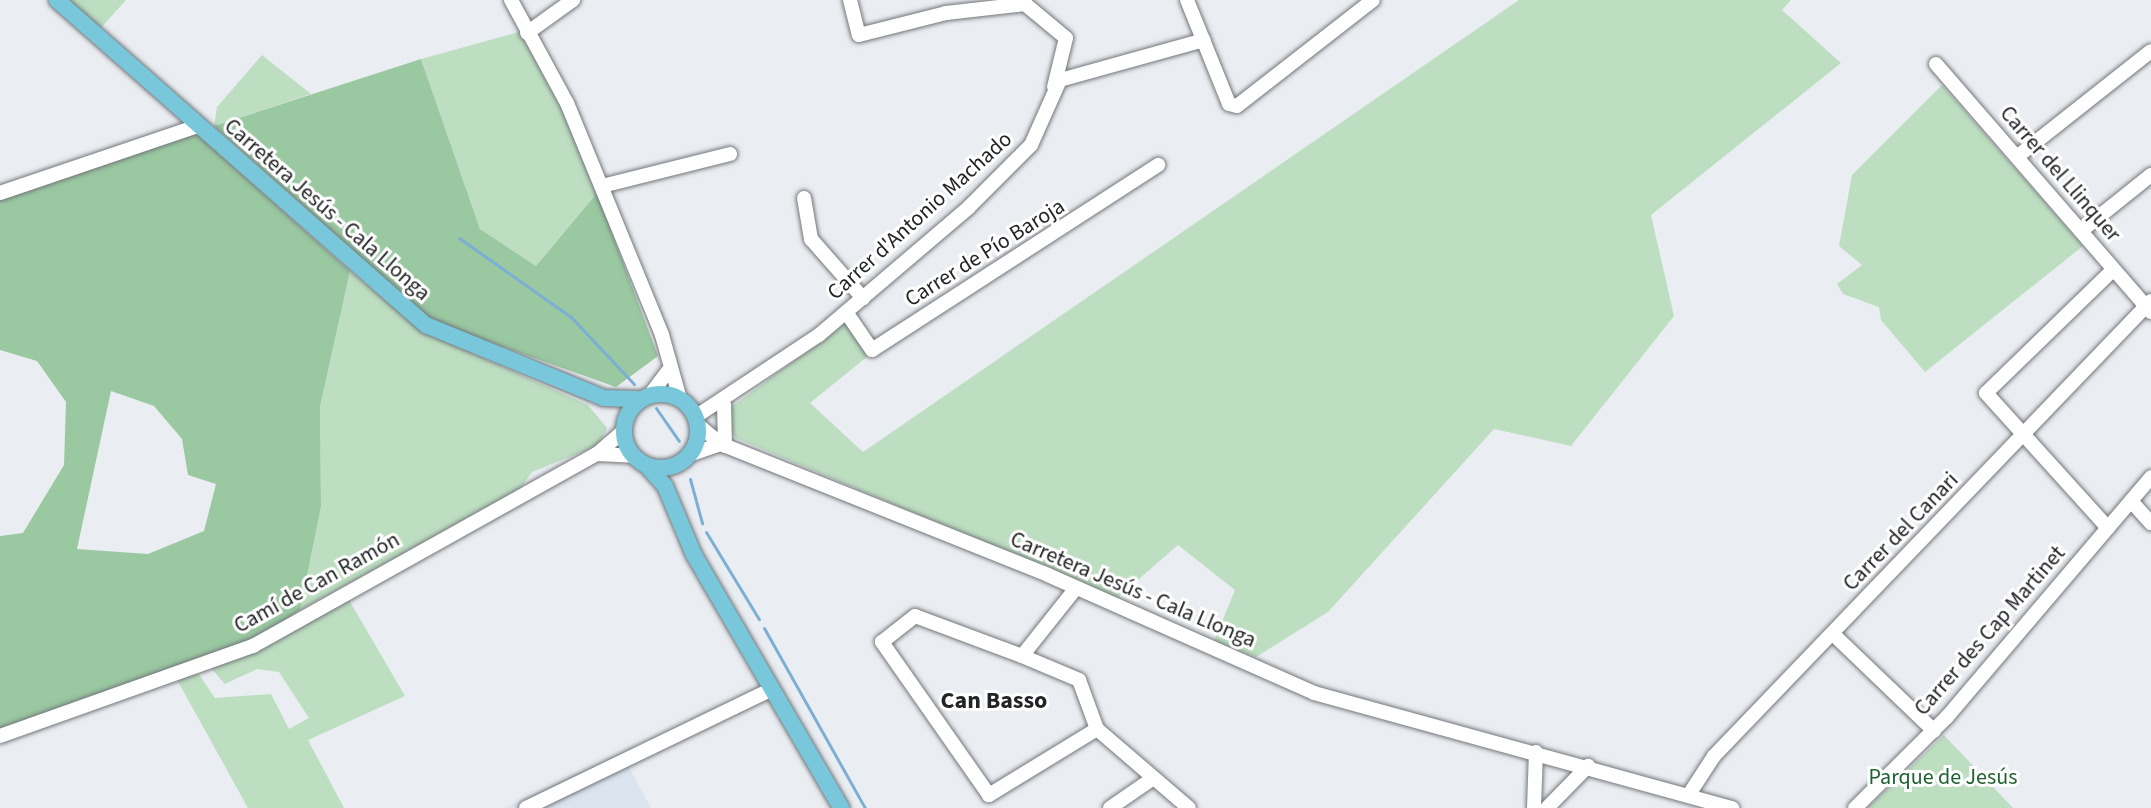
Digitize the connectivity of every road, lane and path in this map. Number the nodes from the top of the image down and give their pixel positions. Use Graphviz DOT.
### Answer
graph roads {
  1 [pos="57,0"];
  2 [pos="511,0"];
  3 [pos="573,0"];
  4 [pos="850,0"];
  5 [pos="1187,0"];
  6 [pos="1373,0"];
  7 [pos="527,33"];
  8 [pos="1204,40"];
  9 [pos="2151,51"];
  10 [pos="1936,64"];
  11 [pos="1054,87"];
  12 [pos="198,126"];
  13 [pos="730,154"];
  14 [pos="2018,156"];
  15 [pos="1158,165"];
  16 [pos="2151,175"];
  17 [pos="602,186"];
  18 [pos="0,193"];
  19 [pos="804,198"];
  20 [pos="2081,231"];
  21 [pos="2113,270"];
  22 [pos="863,298"];
  23 [pos="2149,307"];
  24 [pos="846,312"];
  25 [pos="668,371"];
  26 [pos="646,397"];
  27 [pos="604,398"];
  28 [pos="680,399"];
  29 [pos="724,404"];
  30 [pos="696,420"];
  31 [pos="623,430"];
  32 [pos="2022,437"];
  33 [pos="723,445"];
  34 [pos="597,454"];
  35 [pos="685,459"];
  36 [pos="640,461"];
  37 [pos="2151,477"];
  38 [pos="670,497"];
  39 [pos="2131,501"];
  40 [pos="2151,523"];
  41 [pos="2108,528"];
  42 [pos="1076,588"];
  43 [pos="1833,634"];
  44 [pos="1022,656"];
  45 [pos="772,689"];
  46 [pos="1097,729"];
  47 [pos="1934,731"];
  48 [pos="0,736"];
  49 [pos="1536,752"];
  50 [pos="1588,766"];
  51 [pos="1152,779"];
  52 [pos="1688,796"];
  53 [pos="526,808"];
  54 [pos="841,808"];
  55 [pos="1110,808"];
  56 [pos="1189,808"];
  57 [pos="1534,808"];
  58 [pos="1547,808"];
  59 [pos="1732,808"];
  60 [pos="1855,808"];
  1 -- 12 [label="main road, Carretera Jesús - Cala Llonga"];
  2 -- 7 [label="street"];
  3 -- 7 [label="street"];
  4 -- 11 [label="street, Carrer d'Antonio Machado"];
  5 -- 8 [label="street"];
  6 -- 8 [label="street"];
  7 -- 17 [label="street"];
  8 -- 11 [label="street"];
  9 -- 14 [label="street"];
  10 -- 14 [label="street, Carrer del Llinquer"];
  11 -- 22 [label="street, Carrer d'Antonio Machado"];
  12 -- 18 [label="street"];
  12 -- 27 [label="main road, Carretera Jesús - Cala Llonga"];
  13 -- 17 [label="street"];
  14 -- 20 [label="street, Carrer del Llinquer"];
  15 -- 24 [label="street, Carrer de Pío Baroja"];
  16 -- 20 [label="street"];
  17 -- 25 [label="street"];
  19 -- 22 [label="street"];
  20 -- 21 [label="street, Carrer del Llinquer"];
  21 -- 23 [label="street, Carrer del Llinquer"];
  21 -- 32 [label="street"];
  22 -- 24 [label="street, Carrer d'Antonio Machado"];
  23 -- 32 [label="street, Carrer del Canari"];
  24 -- 29 [label="street, Carrer d'Antonio Machado"];
  25 -- 26 [label="street"];
  25 -- 28 [label="street"];
  26 -- 27 [label="main road, Carretera Jesús - Cala Llonga"];
  26 -- 28 [label="main road"];
  26 -- 31 [label="main road"];
  27 -- 31 [label="main road"];
  28 -- 30 [label="main road"];
  29 -- 30 [label="street, Carrer d'Antonio Machado"];
  29 -- 33 [label="street"];
  30 -- 33 [label="street, Carretera Jesús - Cala Llonga"];
  30 -- 35 [label="main road"];
  31 -- 34 [label="street, Camí de Can Ramón"];
  31 -- 36 [label="main road"];
  32 -- 41 [label="street"];
  32 -- 43 [label="street, Carrer del Canari"];
  33 -- 35 [label="street"];
  33 -- 42 [label="street, Carretera Jesús - Cala Llonga"];
  34 -- 36 [label="street"];
  34 -- 48 [label="street, Camí de Can Ramón"];
  35 -- 36 [label="main road"];
  35 -- 38 [label="main road"];
  36 -- 38 [label="main road"];
  37 -- 39 [label="street, Carrer des Cap Martinet"];
  38 -- 45 [label="main road"];
  39 -- 40 [label="street"];
  39 -- 41 [label="street, Carrer des Cap Martinet"];
  41 -- 47 [label="street, Carrer des Cap Martinet"];
  42 -- 44 [label="street"];
  42 -- 49 [label="street, Carretera Jesús - Cala Llonga"];
  43 -- 47 [label="street"];
  43 -- 52 [label="street, Carrer del Canari"];
  44 -- 46 [label="street"];
  44 -- 46 [label="street"];
  45 -- 53 [label="street"];
  45 -- 54 [label="main road"];
  46 -- 51 [label="street"];
  47 -- 60 [label="street, Carrer des Cap Martinet"];
  49 -- 50 [label="street, Carretera Jesús - Cala Llonga"];
  49 -- 57 [label="street"];
  50 -- 52 [label="street, Carretera Jesús - Cala Llonga"];
  50 -- 58 [label="street"];
  51 -- 55 [label="street"];
  51 -- 56 [label="street"];
  52 -- 59 [label="street, Carretera Jesús - Cala Llonga"];
}
